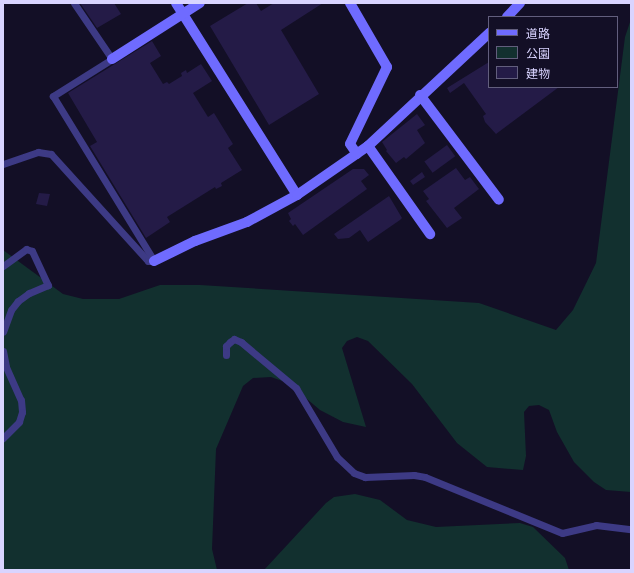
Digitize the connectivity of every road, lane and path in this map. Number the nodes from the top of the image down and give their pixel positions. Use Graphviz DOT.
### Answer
graph roads {
  1 [pos="74,3"];
  2 [pos="176,3"];
  3 [pos="200,3"];
  4 [pos="350,3"];
  5 [pos="520,3"];
  6 [pos="184,14"];
  7 [pos="508,16"];
  8 [pos="488,34"];
  9 [pos="112,59"];
  10 [pos="420,95"];
  11 [pos="368,146"];
  12 [pos="357,154"];
  13 [pos="3,164"];
  14 [pos="298,195"];
  15 [pos="499,200"];
  16 [pos="430,234"];
  17 [pos="154,261"];
  18 [pos="3,266"];
  19 [pos="3,332"];
  20 [pos="3,351"];
  21 [pos="226,355"];
  22 [pos="3,438"];
  23 [pos="631,529"];
  1 -- 9 [label="street"];
  2 -- 6 [label="street"];
  3 -- 6 [label="street"];
  4 -- 12 [label="street"];
  5 -- 7 [label="street"];
  6 -- 9 [label="street"];
  6 -- 14 [label="street"];
  8 -- 10 [label="street"];
  9 -- 17 [label="street"];
  10 -- 11 [label="street"];
  10 -- 15 [label="street"];
  11 -- 12 [label="street"];
  11 -- 16 [label="street"];
  12 -- 14 [label="street"];
  13 -- 17 [label="street"];
  14 -- 17 [label="street"];
  18 -- 19 [label="street"];
  20 -- 22 [label="street"];
  21 -- 23 [label="street"];
}
